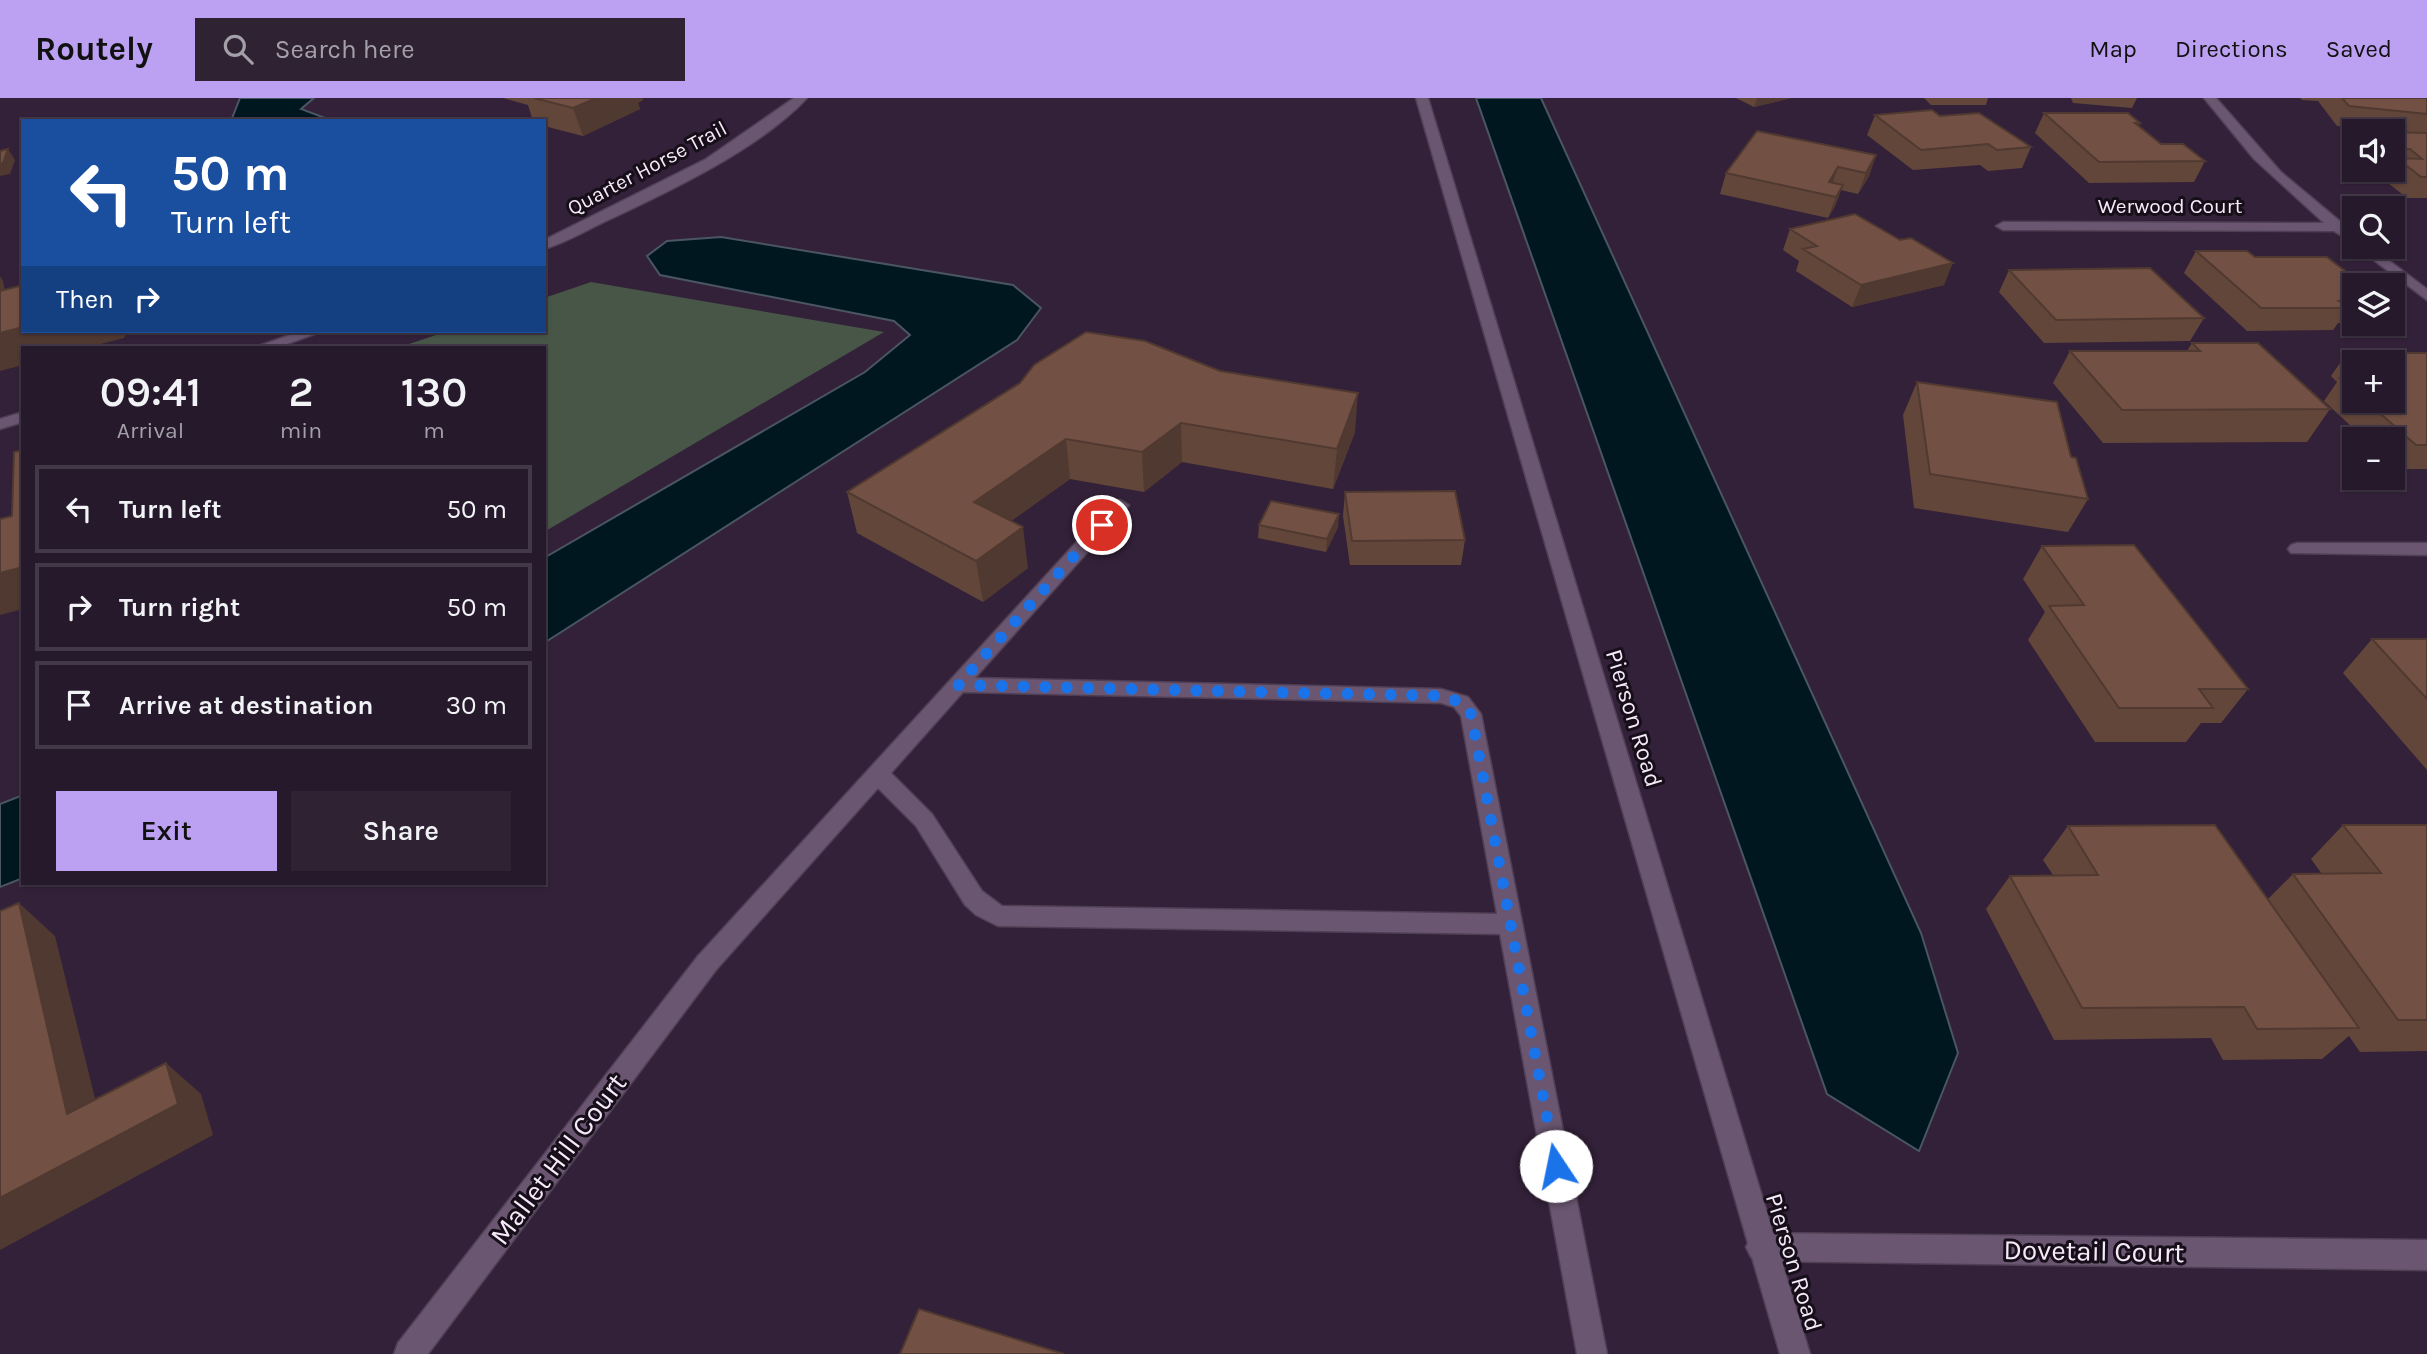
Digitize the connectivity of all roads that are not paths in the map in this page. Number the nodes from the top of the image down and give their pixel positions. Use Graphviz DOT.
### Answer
graph roads {
  1 [pos="801,98"];
  2 [pos="1422,98"];
  3 [pos="2210,98"];
  4 [pos="2003,226"];
  5 [pos="2337,227"];
  6 [pos="2342,231"];
  7 [pos="546,244"];
  8 [pos="2379,259"];
  9 [pos="2427,296"];
  10 [pos="310,333"];
  11 [pos="267,346"];
  12 [pos="21,418"];
  13 [pos="0,424"];
  14 [pos="1119,505"];
  15 [pos="2297,549"];
  16 [pos="2427,550"];
  17 [pos="958,685"];
  18 [pos="878,774"];
  19 [pos="1510,923"];
  20 [pos="1761,1247"];
  21 [pos="2427,1255"];
  22 [pos="409,1354"];
  23 [pos="1592,1354"];
  24 [pos="1795,1354"];
  1 -- 7 [label="street, Quarter Horse Trail"];
  2 -- 20 [label="street, Pierson Road"];
  3 -- 5 [label="street"];
  4 -- 5 [label="street, Werwood Court"];
  5 -- 6 [label="street"];
  8 -- 9 [label="street"];
  10 -- 11 [label="street"];
  12 -- 13 [label="street"];
  14 -- 17 [label="street, Mallet Hill Court"];
  15 -- 16 [label="street"];
  17 -- 18 [label="street, Mallet Hill Court"];
  17 -- 19 [label="street"];
  18 -- 19 [label="street"];
  18 -- 22 [label="street, Mallet Hill Court"];
  19 -- 23 [label="street"];
  20 -- 21 [label="street, Dovetail Court"];
  20 -- 24 [label="street, Pierson Road"];
}
